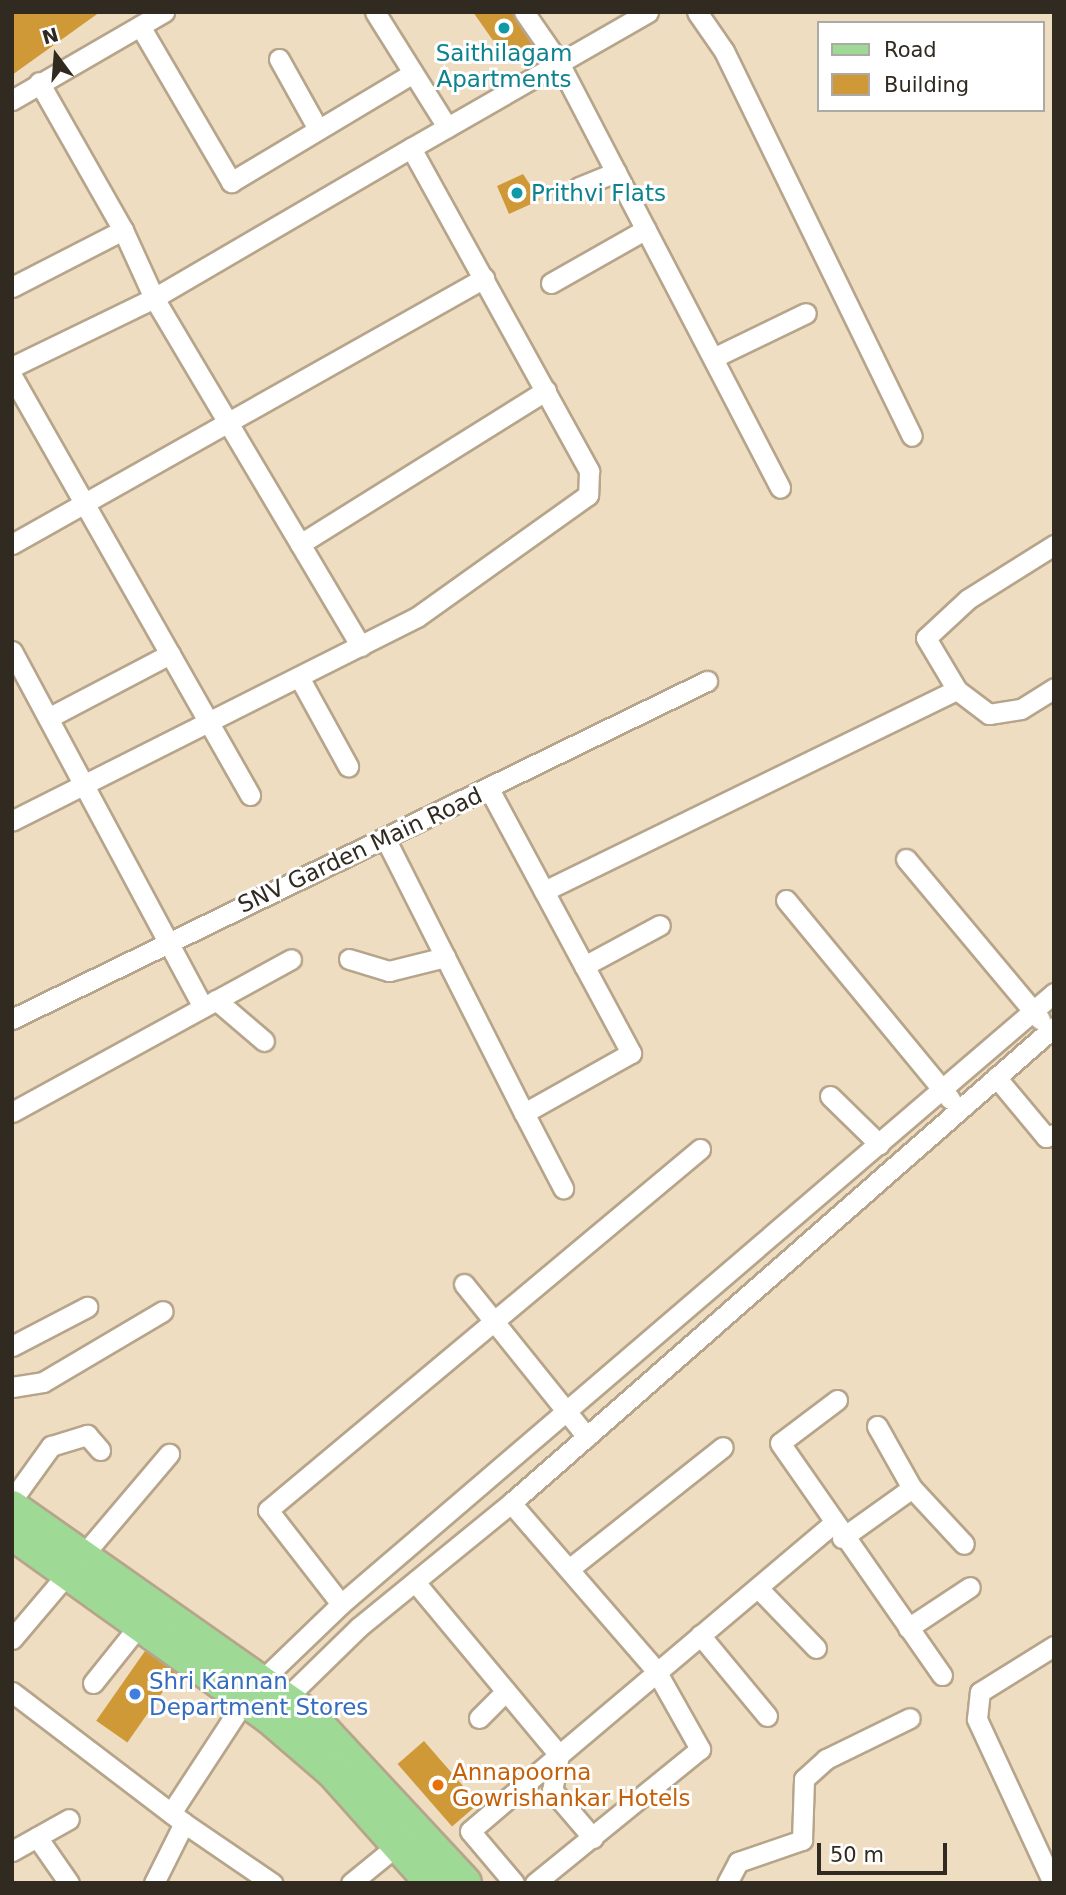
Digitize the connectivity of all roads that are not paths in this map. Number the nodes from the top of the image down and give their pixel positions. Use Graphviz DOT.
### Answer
graph roads {
  1 [pos="164,12"];
  2 [pos="375,12"];
  3 [pos="524,12"];
  4 [pos="648,12"];
  5 [pos="697,12"];
  6 [pos="140,26"];
  7 [pos="279,59"];
  8 [pos="558,61"];
  9 [pos="413,73"];
  10 [pos="39,82"];
  11 [pos="12,100"];
  12 [pos="447,127"];
  13 [pos="318,129"];
  14 [pos="411,148"];
  15 [pos="616,172"];
  16 [pos="579,187"];
  17 [pos="646,229"];
  18 [pos="123,230"];
  19 [pos="484,278"];
  20 [pos="551,283"];
  21 [pos="12,287"];
  22 [pos="154,298"];
  23 [pos="806,313"];
  24 [pos="713,358"];
  25 [pos="12,367"];
  26 [pos="12,376"];
  27 [pos="546,390"];
  28 [pos="230,425"];
  29 [pos="912,436"];
  30 [pos="780,488"];
  31 [pos="85,504"];
  32 [pos="12,544"];
  33 [pos="300,544"];
  34 [pos="1054,545"];
  35 [pos="360,646"];
  36 [pos="12,651"];
  37 [pos="170,654"];
  38 [pos="299,677"];
  39 [pos="707,681"];
  40 [pos="1054,688"];
  41 [pos="957,690"];
  42 [pos="48,718"];
  43 [pos="209,723"];
  44 [pos="348,766"];
  45 [pos="84,785"];
  46 [pos="489,789"];
  47 [pos="250,795"];
  48 [pos="12,821"];
  49 [pos="385,838"];
  50 [pos="906,859"];
  51 [pos="544,891"];
  52 [pos="786,900"];
  53 [pos="660,925"];
  54 [pos="165,941"];
  55 [pos="445,957"];
  56 [pos="291,959"];
  57 [pos="349,959"];
  58 [pos="584,967"];
  59 [pos="1054,993"];
  60 [pos="210,1004"];
  61 [pos="1033,1011"];
  62 [pos="12,1018"];
  63 [pos="1052,1029"];
  64 [pos="264,1041"];
  65 [pos="996,1077"];
  66 [pos="943,1090"];
  67 [pos="830,1096"];
  68 [pos="959,1110"];
  69 [pos="12,1112"];
  70 [pos="524,1113"];
  71 [pos="1054,1134"];
  72 [pos="879,1144"];
  73 [pos="700,1149"];
  74 [pos="563,1188"];
  75 [pos="464,1284"];
  76 [pos="87,1307"];
  77 [pos="163,1311"];
  78 [pos="495,1320"];
  79 [pos="12,1346"];
  80 [pos="12,1387"];
  81 [pos="837,1400"];
  82 [pos="567,1412"];
  83 [pos="877,1426"];
  84 [pos="587,1437"];
  85 [pos="723,1447"];
  86 [pos="100,1450"];
  87 [pos="169,1454"];
  88 [pos="912,1488"];
  89 [pos="12,1500"];
  90 [pos="511,1503"];
  91 [pos="12,1507"];
  92 [pos="837,1531"];
  93 [pos="12,1533"];
  94 [pos="964,1544"];
  95 [pos="77,1565"];
  96 [pos="569,1569"];
  97 [pos="415,1582"];
  98 [pos="970,1587"];
  99 [pos="759,1589"];
  100 [pos="341,1604"];
  101 [pos="141,1623"];
  102 [pos="908,1628"];
  103 [pos="699,1635"];
  104 [pos="12,1639"];
  105 [pos="1054,1646"];
  106 [pos="816,1648"];
  107 [pos="655,1669"];
  108 [pos="942,1675"];
  109 [pos="93,1683"];
  110 [pos="506,1691"];
  111 [pos="12,1692"];
  112 [pos="265,1699"];
  113 [pos="767,1716"];
  114 [pos="479,1718"];
  115 [pos="910,1718"];
  116 [pos="559,1755"];
  117 [pos="178,1818"];
  118 [pos="69,1819"];
  119 [pos="37,1837"];
  120 [pos="408,1837"];
  121 [pos="593,1838"];
  122 [pos="12,1851"];
  123 [pos="69,1883"];
  124 [pos="155,1883"];
  125 [pos="272,1883"];
  126 [pos="351,1883"];
  127 [pos="432,1883"];
  128 [pos="465,1883"];
  129 [pos="514,1883"];
  130 [pos="535,1883"];
  131 [pos="727,1883"];
  132 [pos="1053,1883"];
  1 -- 6 [label="street"];
  2 -- 9 [label="street"];
  3 -- 8 [label="street"];
  4 -- 8 [label="street"];
  5 -- 29 [label="street"];
  6 -- 10 [label="street"];
  6 -- 13 [label="street"];
  7 -- 13 [label="street"];
  8 -- 12 [label="street"];
  8 -- 15 [label="street"];
  9 -- 12 [label="street"];
  9 -- 13 [label="street"];
  10 -- 11 [label="street"];
  10 -- 18 [label="street"];
  12 -- 14 [label="street"];
  14 -- 19 [label="street"];
  14 -- 22 [label="street"];
  15 -- 16 [label="street"];
  15 -- 17 [label="street"];
  17 -- 20 [label="street"];
  17 -- 24 [label="street"];
  18 -- 21 [label="street"];
  18 -- 22 [label="street"];
  19 -- 27 [label="street"];
  19 -- 28 [label="street"];
  22 -- 25 [label="street"];
  22 -- 28 [label="street"];
  23 -- 24 [label="street"];
  24 -- 30 [label="street"];
  26 -- 31 [label="street"];
  27 -- 33 [label="street"];
  27 -- 35 [label="street"];
  28 -- 31 [label="street"];
  28 -- 33 [label="street"];
  31 -- 32 [label="street"];
  31 -- 37 [label="street"];
  33 -- 35 [label="street"];
  34 -- 41 [label="street"];
  35 -- 38 [label="street"];
  36 -- 42 [label="street"];
  37 -- 42 [label="street"];
  37 -- 43 [label="street"];
  38 -- 43 [label="street"];
  38 -- 44 [label="street"];
  39 -- 46 [label="street, SNV Garden Main Road"];
  40 -- 41 [label="street"];
  41 -- 51 [label="street"];
  42 -- 45 [label="street"];
  43 -- 45 [label="street"];
  43 -- 47 [label="street"];
  45 -- 48 [label="street"];
  45 -- 54 [label="street"];
  46 -- 49 [label="street, SNV Garden Main Road"];
  46 -- 51 [label="street"];
  49 -- 54 [label="street, SNV Garden Main Road"];
  49 -- 55 [label="street"];
  50 -- 61 [label="street"];
  51 -- 58 [label="street"];
  52 -- 66 [label="street"];
  53 -- 58 [label="street"];
  54 -- 60 [label="street"];
  54 -- 62 [label="street, SNV Garden Main Road"];
  55 -- 57 [label="street"];
  55 -- 70 [label="street"];
  56 -- 60 [label="street"];
  58 -- 70 [label="street"];
  59 -- 61 [label="street"];
  60 -- 64 [label="street"];
  60 -- 69 [label="street"];
  61 -- 63 [label="street"];
  61 -- 66 [label="street"];
  63 -- 65 [label="street"];
  65 -- 68 [label="street"];
  65 -- 71 [label="street"];
  66 -- 68 [label="street"];
  66 -- 72 [label="street"];
  67 -- 72 [label="street"];
  68 -- 84 [label="street"];
  70 -- 74 [label="street"];
  72 -- 82 [label="street"];
  73 -- 78 [label="street"];
  75 -- 78 [label="street"];
  76 -- 79 [label="street"];
  77 -- 80 [label="street"];
  78 -- 82 [label="street"];
  78 -- 100 [label="street"];
  81 -- 92 [label="street"];
  82 -- 84 [label="street"];
  82 -- 100 [label="street"];
  83 -- 88 [label="street"];
  84 -- 90 [label="street"];
  85 -- 96 [label="street"];
  86 -- 89 [label="street"];
  87 -- 95 [label="street"];
  88 -- 92 [label="street"];
  88 -- 94 [label="street"];
  90 -- 96 [label="street"];
  90 -- 97 [label="street"];
  91 -- 95 [label="main road"];
  92 -- 99 [label="street"];
  92 -- 102 [label="street"];
  93 -- 95 [label="main road"];
  95 -- 101 [label="main road"];
  95 -- 104 [label="street"];
  95 -- 112 [label="main road"];
  96 -- 107 [label="street"];
  97 -- 110 [label="street"];
  97 -- 112 [label="street"];
  98 -- 102 [label="street"];
  99 -- 103 [label="street"];
  99 -- 106 [label="street"];
  100 -- 112 [label="street"];
  101 -- 109 [label="street"];
  101 -- 112 [label="main road"];
  102 -- 108 [label="street"];
  103 -- 107 [label="street"];
  103 -- 113 [label="street"];
  105 -- 132 [label="street"];
  107 -- 116 [label="street"];
  107 -- 121 [label="street"];
  110 -- 114 [label="street"];
  110 -- 116 [label="street"];
  111 -- 117 [label="street"];
  112 -- 117 [label="street"];
  112 -- 120 [label="main road"];
  115 -- 131 [label="street"];
  116 -- 121 [label="street"];
  116 -- 129 [label="street"];
  117 -- 124 [label="street"];
  117 -- 125 [label="street"];
  118 -- 119 [label="street"];
  119 -- 122 [label="street"];
  119 -- 123 [label="street"];
  120 -- 126 [label="street"];
  120 -- 127 [label="main road"];
  120 -- 128 [label="main road"];
  121 -- 130 [label="street"];
}
